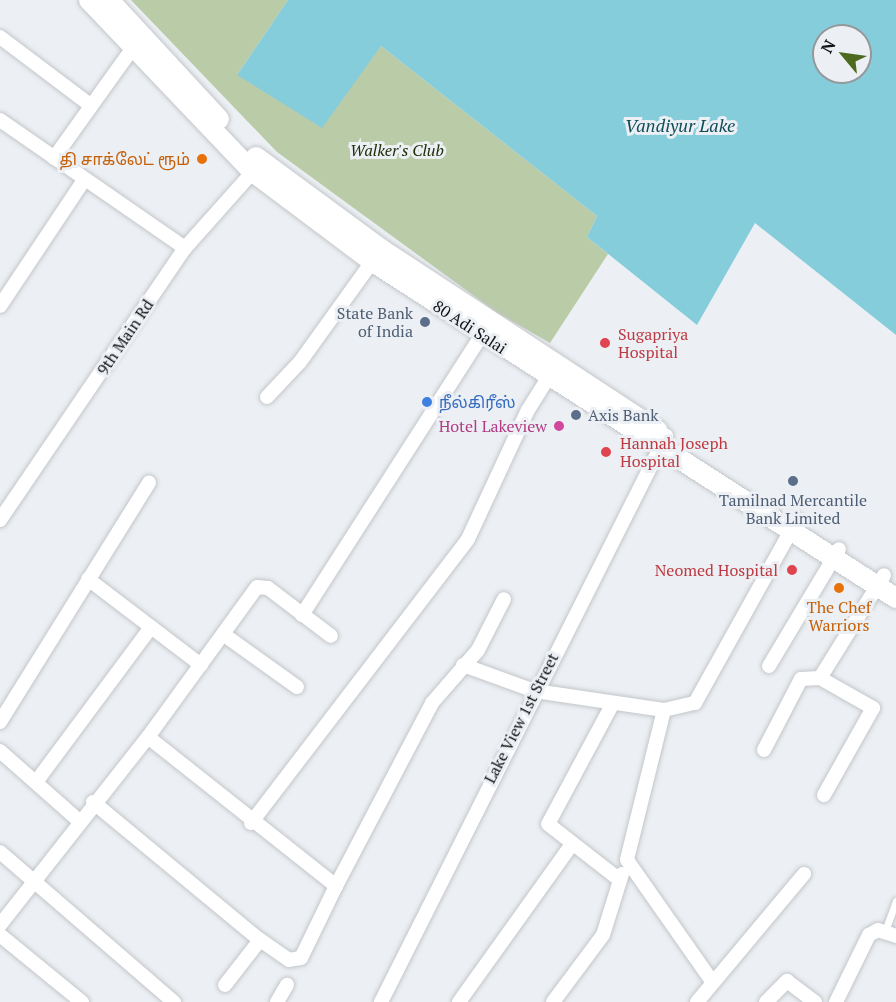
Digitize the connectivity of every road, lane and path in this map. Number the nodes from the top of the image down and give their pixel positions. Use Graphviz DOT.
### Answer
graph roads {
  1 [pos="89,0"];
  2 [pos="109,0"];
  3 [pos="0,38"];
  4 [pos="132,49"];
  5 [pos="89,104"];
  6 [pos="0,120"];
  7 [pos="54,158"];
  8 [pos="257,167"];
  9 [pos="84,180"];
  10 [pos="185,249"];
  11 [pos="377,255"];
  12 [pos="5,288"];
  13 [pos="0,306"];
  14 [pos="486,329"];
  15 [pos="553,369"];
  16 [pos="267,398"];
  17 [pos="662,441"];
  18 [pos="149,483"];
  19 [pos="4,504"];
  20 [pos="0,520"];
  21 [pos="795,525"];
  22 [pos="837,554"];
  23 [pos="88,579"];
  24 [pos="886,581"];
  25 [pos="896,598"];
  26 [pos="504,599"];
  27 [pos="302,615"];
  28 [pos="151,627"];
  29 [pos="223,634"];
  30 [pos="331,636"];
  31 [pos="201,665"];
  32 [pos="463,665"];
  33 [pos="769,666"];
  34 [pos="820,678"];
  35 [pos="297,687"];
  36 [pos="535,691"];
  37 [pos="614,703"];
  38 [pos="664,710"];
  39 [pos="0,722"];
  40 [pos="148,737"];
  41 [pos="764,750"];
  42 [pos="0,751"];
  43 [pos="36,782"];
  44 [pos="824,795"];
  45 [pos="93,802"];
  46 [pos="79,821"];
  47 [pos="251,823"];
  48 [pos="570,847"];
  49 [pos="0,852"];
  50 [pos="627,860"];
  51 [pos="804,874"];
  52 [pos="36,879"];
  53 [pos="620,880"];
  54 [pos="336,886"];
  55 [pos="896,902"];
  56 [pos="0,925"];
  57 [pos="890,934"];
  58 [pos="0,935"];
  59 [pos="260,940"];
  60 [pos="711,981"];
  61 [pos="225,985"];
  62 [pos="287,985"];
  63 [pos="82,1002"];
  64 [pos="174,1002"];
  65 [pos="277,1002"];
  66 [pos="381,1002"];
  67 [pos="459,1002"];
  68 [pos="553,1002"];
  69 [pos="697,1002"];
  70 [pos="766,1002"];
  71 [pos="815,1002"];
  72 [pos="836,1002"];
  1 -- 4 [label="main road, 80 Adi Salai"];
  2 -- 8 [label="main road, 80 Adi Salai"];
  3 -- 5 [label="street"];
  4 -- 5 [label="street"];
  4 -- 8 [label="main road, 80 Adi Salai"];
  5 -- 7 [label="street"];
  6 -- 7 [label="street"];
  7 -- 9 [label="street"];
  8 -- 10 [label="street, 9th Main Rd"];
  8 -- 11 [label="main road, 80 Adi Salai"];
  9 -- 10 [label="street"];
  9 -- 12 [label="street"];
  10 -- 19 [label="street, 9th Main Rd"];
  11 -- 14 [label="main road, 80 Adi Salai"];
  11 -- 16 [label="street"];
  12 -- 13 [label="street"];
  14 -- 15 [label="main road, 80 Adi Salai"];
  14 -- 27 [label="street"];
  15 -- 17 [label="main road, 80 Adi Salai"];
  15 -- 47 [label="street"];
  17 -- 21 [label="main road, 80 Adi Salai"];
  17 -- 36 [label="street, Lake View 1st Street"];
  18 -- 23 [label="street"];
  19 -- 20 [label="street, 9th Main Rd"];
  21 -- 22 [label="main road, 80 Adi Salai"];
  21 -- 38 [label="street"];
  22 -- 24 [label="main road, 80 Adi Salai"];
  22 -- 33 [label="street"];
  23 -- 28 [label="street"];
  23 -- 39 [label="street"];
  24 -- 25 [label="main road, 80 Adi Salai"];
  24 -- 34 [label="street"];
  26 -- 32 [label="street"];
  27 -- 29 [label="street"];
  27 -- 30 [label="street"];
  28 -- 31 [label="street"];
  28 -- 43 [label="street"];
  29 -- 31 [label="street"];
  29 -- 35 [label="street"];
  31 -- 40 [label="street"];
  32 -- 36 [label="street"];
  32 -- 54 [label="street"];
  34 -- 41 [label="street"];
  34 -- 44 [label="street"];
  36 -- 37 [label="street"];
  36 -- 66 [label="street, Lake View 1st Street"];
  37 -- 38 [label="street"];
  37 -- 48 [label="street"];
  38 -- 50 [label="street"];
  40 -- 45 [label="street"];
  40 -- 47 [label="street"];
  42 -- 43 [label="street"];
  43 -- 46 [label="street"];
  45 -- 46 [label="street"];
  45 -- 59 [label="street"];
  46 -- 52 [label="street"];
  47 -- 54 [label="street"];
  48 -- 53 [label="street"];
  48 -- 67 [label="street"];
  49 -- 52 [label="street"];
  50 -- 53 [label="street"];
  50 -- 60 [label="street"];
  51 -- 60 [label="street"];
  52 -- 56 [label="street"];
  52 -- 64 [label="street"];
  53 -- 68 [label="street"];
  54 -- 59 [label="street"];
  55 -- 57 [label="lane"];
  57 -- 72 [label="street"];
  58 -- 63 [label="street"];
  59 -- 61 [label="street"];
  60 -- 69 [label="street"];
  62 -- 65 [label="street"];
  70 -- 71 [label="street"];
}
